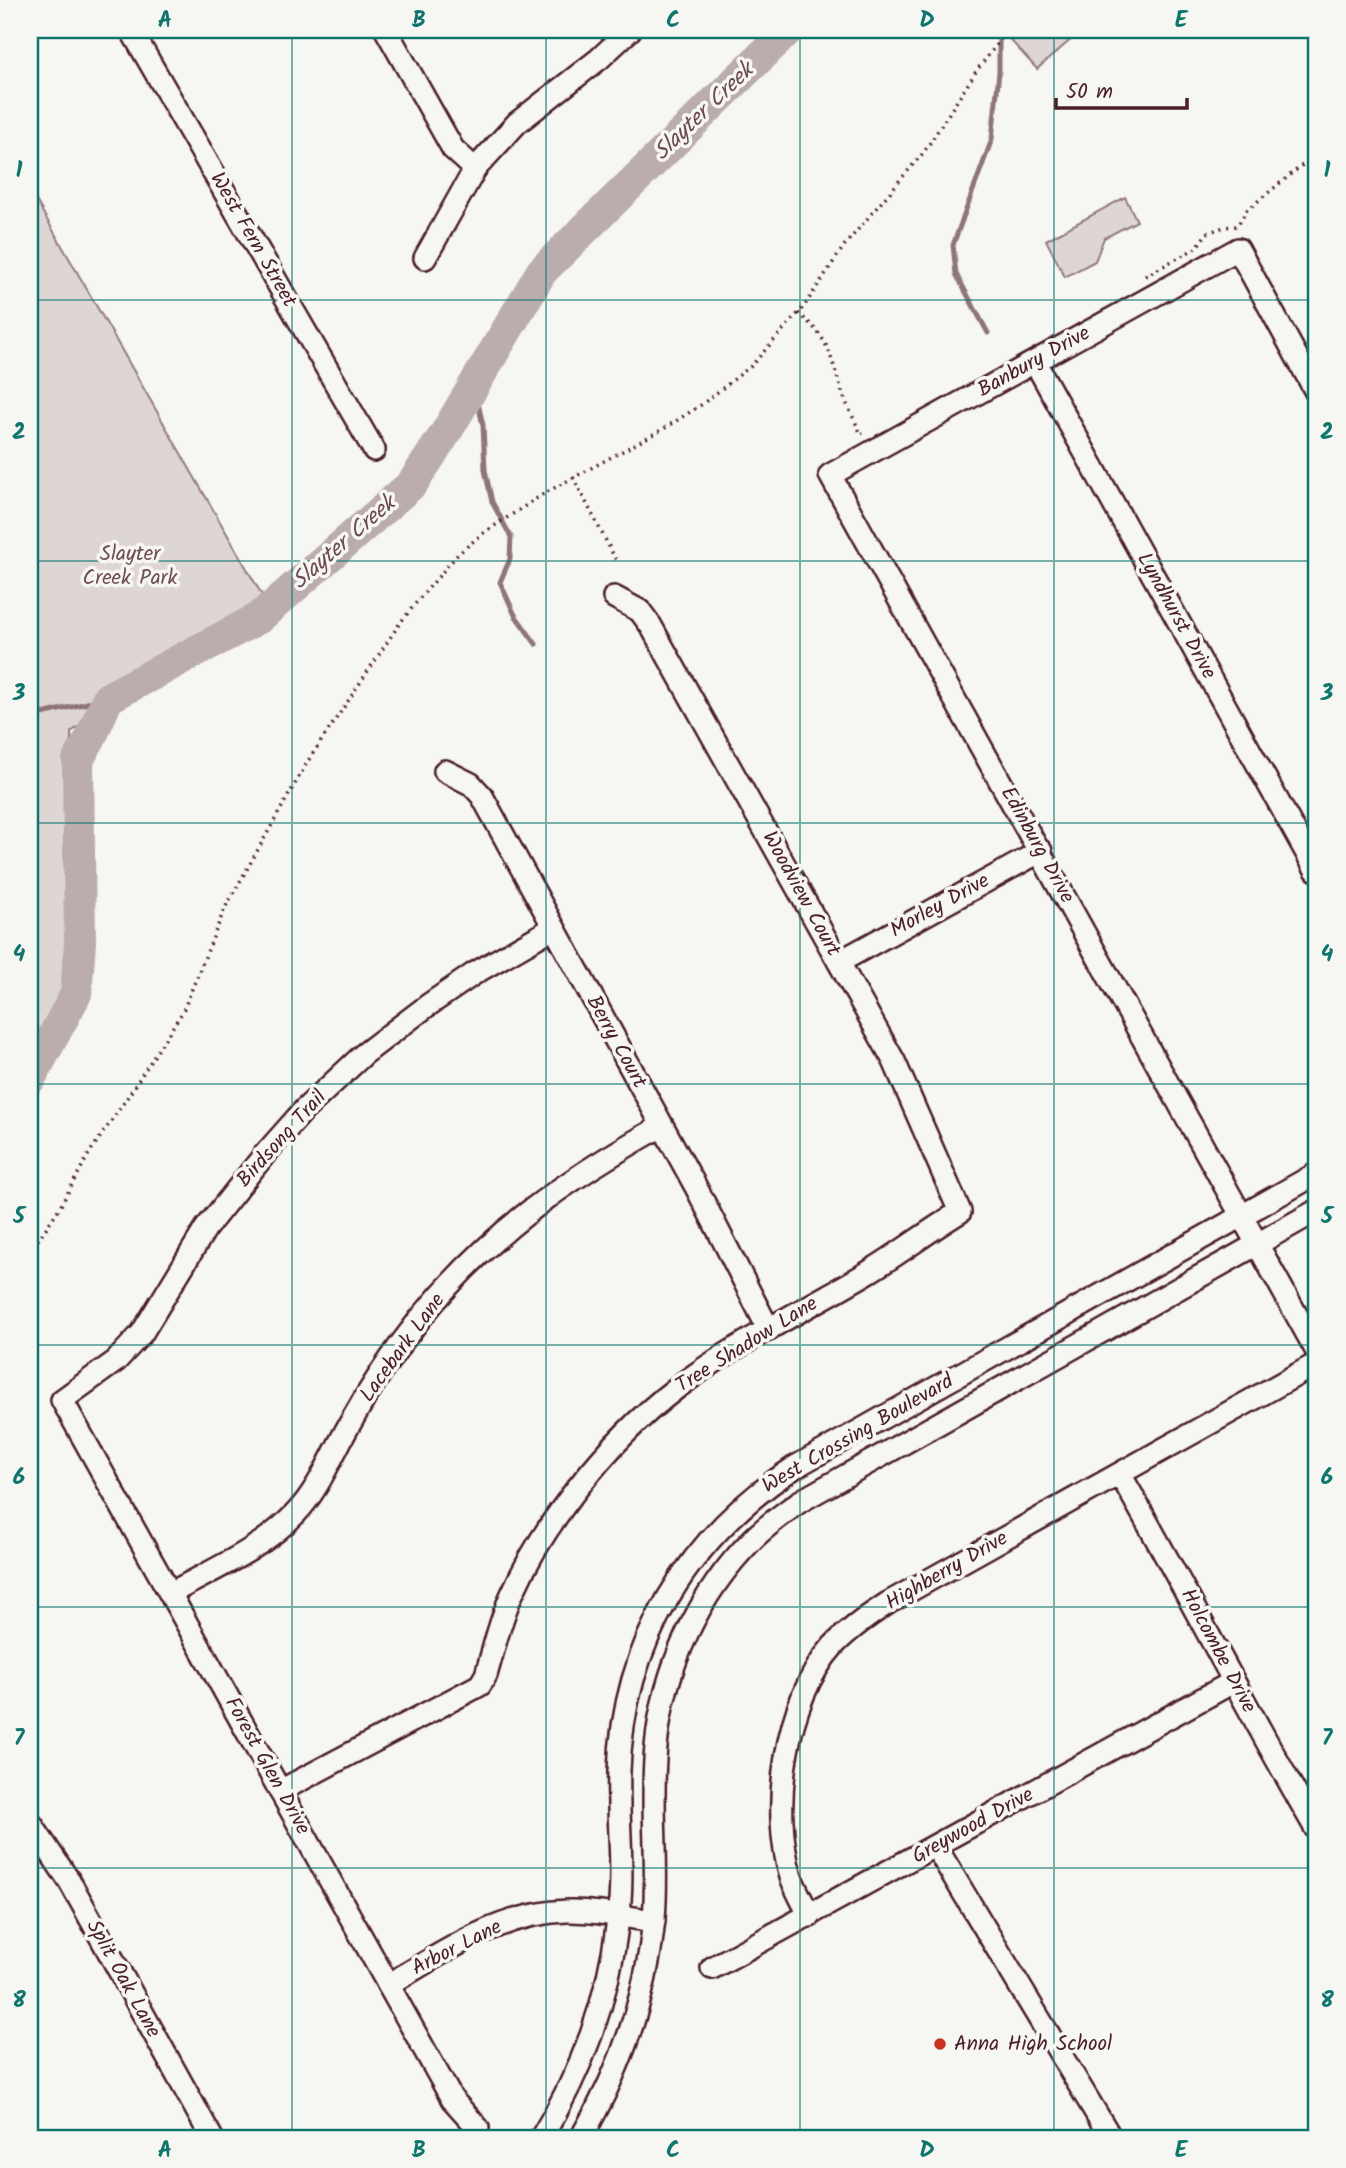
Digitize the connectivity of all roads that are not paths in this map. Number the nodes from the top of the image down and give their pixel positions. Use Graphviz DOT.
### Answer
graph roads {
  1 [pos="131,30"];
  2 [pos="386,30"];
  3 [pos="630,30"];
  4 [pos="475,169"];
  5 [pos="425,258"];
  6 [pos="1035,362"];
  7 [pos="1316,392"];
  8 [pos="374,450"];
  9 [pos="830,475"];
  10 [pos="614,597"];
  11 [pos="445,771"];
  12 [pos="1041,851"];
  13 [pos="1316,870"];
  14 [pos="553,928"];
  15 [pos="839,962"];
  16 [pos="662,1126"];
  17 [pos="1316,1174"];
  18 [pos="960,1212"];
  19 [pos="1316,1212"];
  20 [pos="1243,1216"];
  21 [pos="1258,1243"];
  22 [pos="769,1330"];
  23 [pos="1316,1350"];
  24 [pos="1316,1364"];
  25 [pos="62,1400"];
  26 [pos="1120,1474"];
  27 [pos="171,1593"];
  28 [pos="1233,1682"];
  29 [pos="280,1791"];
  30 [pos="30,1822"];
  31 [pos="1316,1829"];
  32 [pos="936,1847"];
  33 [pos="810,1916"];
  34 [pos="619,1917"];
  35 [pos="654,1920"];
  36 [pos="712,1968"];
  37 [pos="388,1985"];
  38 [pos="478,2128"];
  39 [pos="212,2138"];
  40 [pos="541,2138"];
  41 [pos="580,2138"];
  42 [pos="1111,2138"];
  1 -- 8 [label="street, West Fern Street"];
  2 -- 4 [label="street"];
  3 -- 4 [label="street"];
  4 -- 5 [label="street"];
  6 -- 7 [label="street, Banbury Drive"];
  6 -- 9 [label="street, Banbury Drive"];
  6 -- 13 [label="street, Lyndhurst Drive"];
  9 -- 12 [label="street, Edinburg Drive"];
  10 -- 15 [label="street, Woodview Court"];
  11 -- 14 [label="street, Berry Court"];
  12 -- 15 [label="street, Morley Drive"];
  12 -- 20 [label="street, Edinburg Drive"];
  14 -- 16 [label="street, Berry Court"];
  14 -- 25 [label="street, Birdsong Trail"];
  15 -- 18 [label="street, Woodview Court"];
  16 -- 22 [label="street, Berry Court"];
  16 -- 27 [label="street, Lacebark Lane"];
  17 -- 20 [label="street, West Crossing Boulevard"];
  18 -- 22 [label="street, Tree Shadow Lane"];
  19 -- 21 [label="street, West Crossing Boulevard"];
  20 -- 21 [label="street, Edinburg Drive"];
  20 -- 34 [label="street, West Crossing Boulevard"];
  21 -- 23 [label="street, Edinburg Drive"];
  21 -- 35 [label="street, West Crossing Boulevard"];
  22 -- 29 [label="street, Tree Shadow Lane"];
  24 -- 26 [label="street, Highberry Drive"];
  25 -- 27 [label="street, Forest Glen Drive"];
  26 -- 28 [label="street, Holcombe Drive"];
  26 -- 33 [label="street, Highberry Drive"];
  27 -- 29 [label="street, Forest Glen Drive"];
  28 -- 31 [label="street, Holcombe Drive"];
  28 -- 32 [label="street, Greywood Drive"];
  29 -- 37 [label="street, Forest Glen Drive"];
  30 -- 39 [label="street, Split Oak Lane"];
  32 -- 33 [label="street, Greywood Drive"];
  32 -- 42 [label="street"];
  33 -- 36 [label="street, Greywood Drive"];
  34 -- 35 [label="street, Arbor Lane"];
  34 -- 37 [label="street, Arbor Lane"];
  34 -- 40 [label="street, West Crossing Boulevard"];
  35 -- 41 [label="street, West Crossing Boulevard"];
  37 -- 38 [label="street, Forest Glen Drive"];
}
